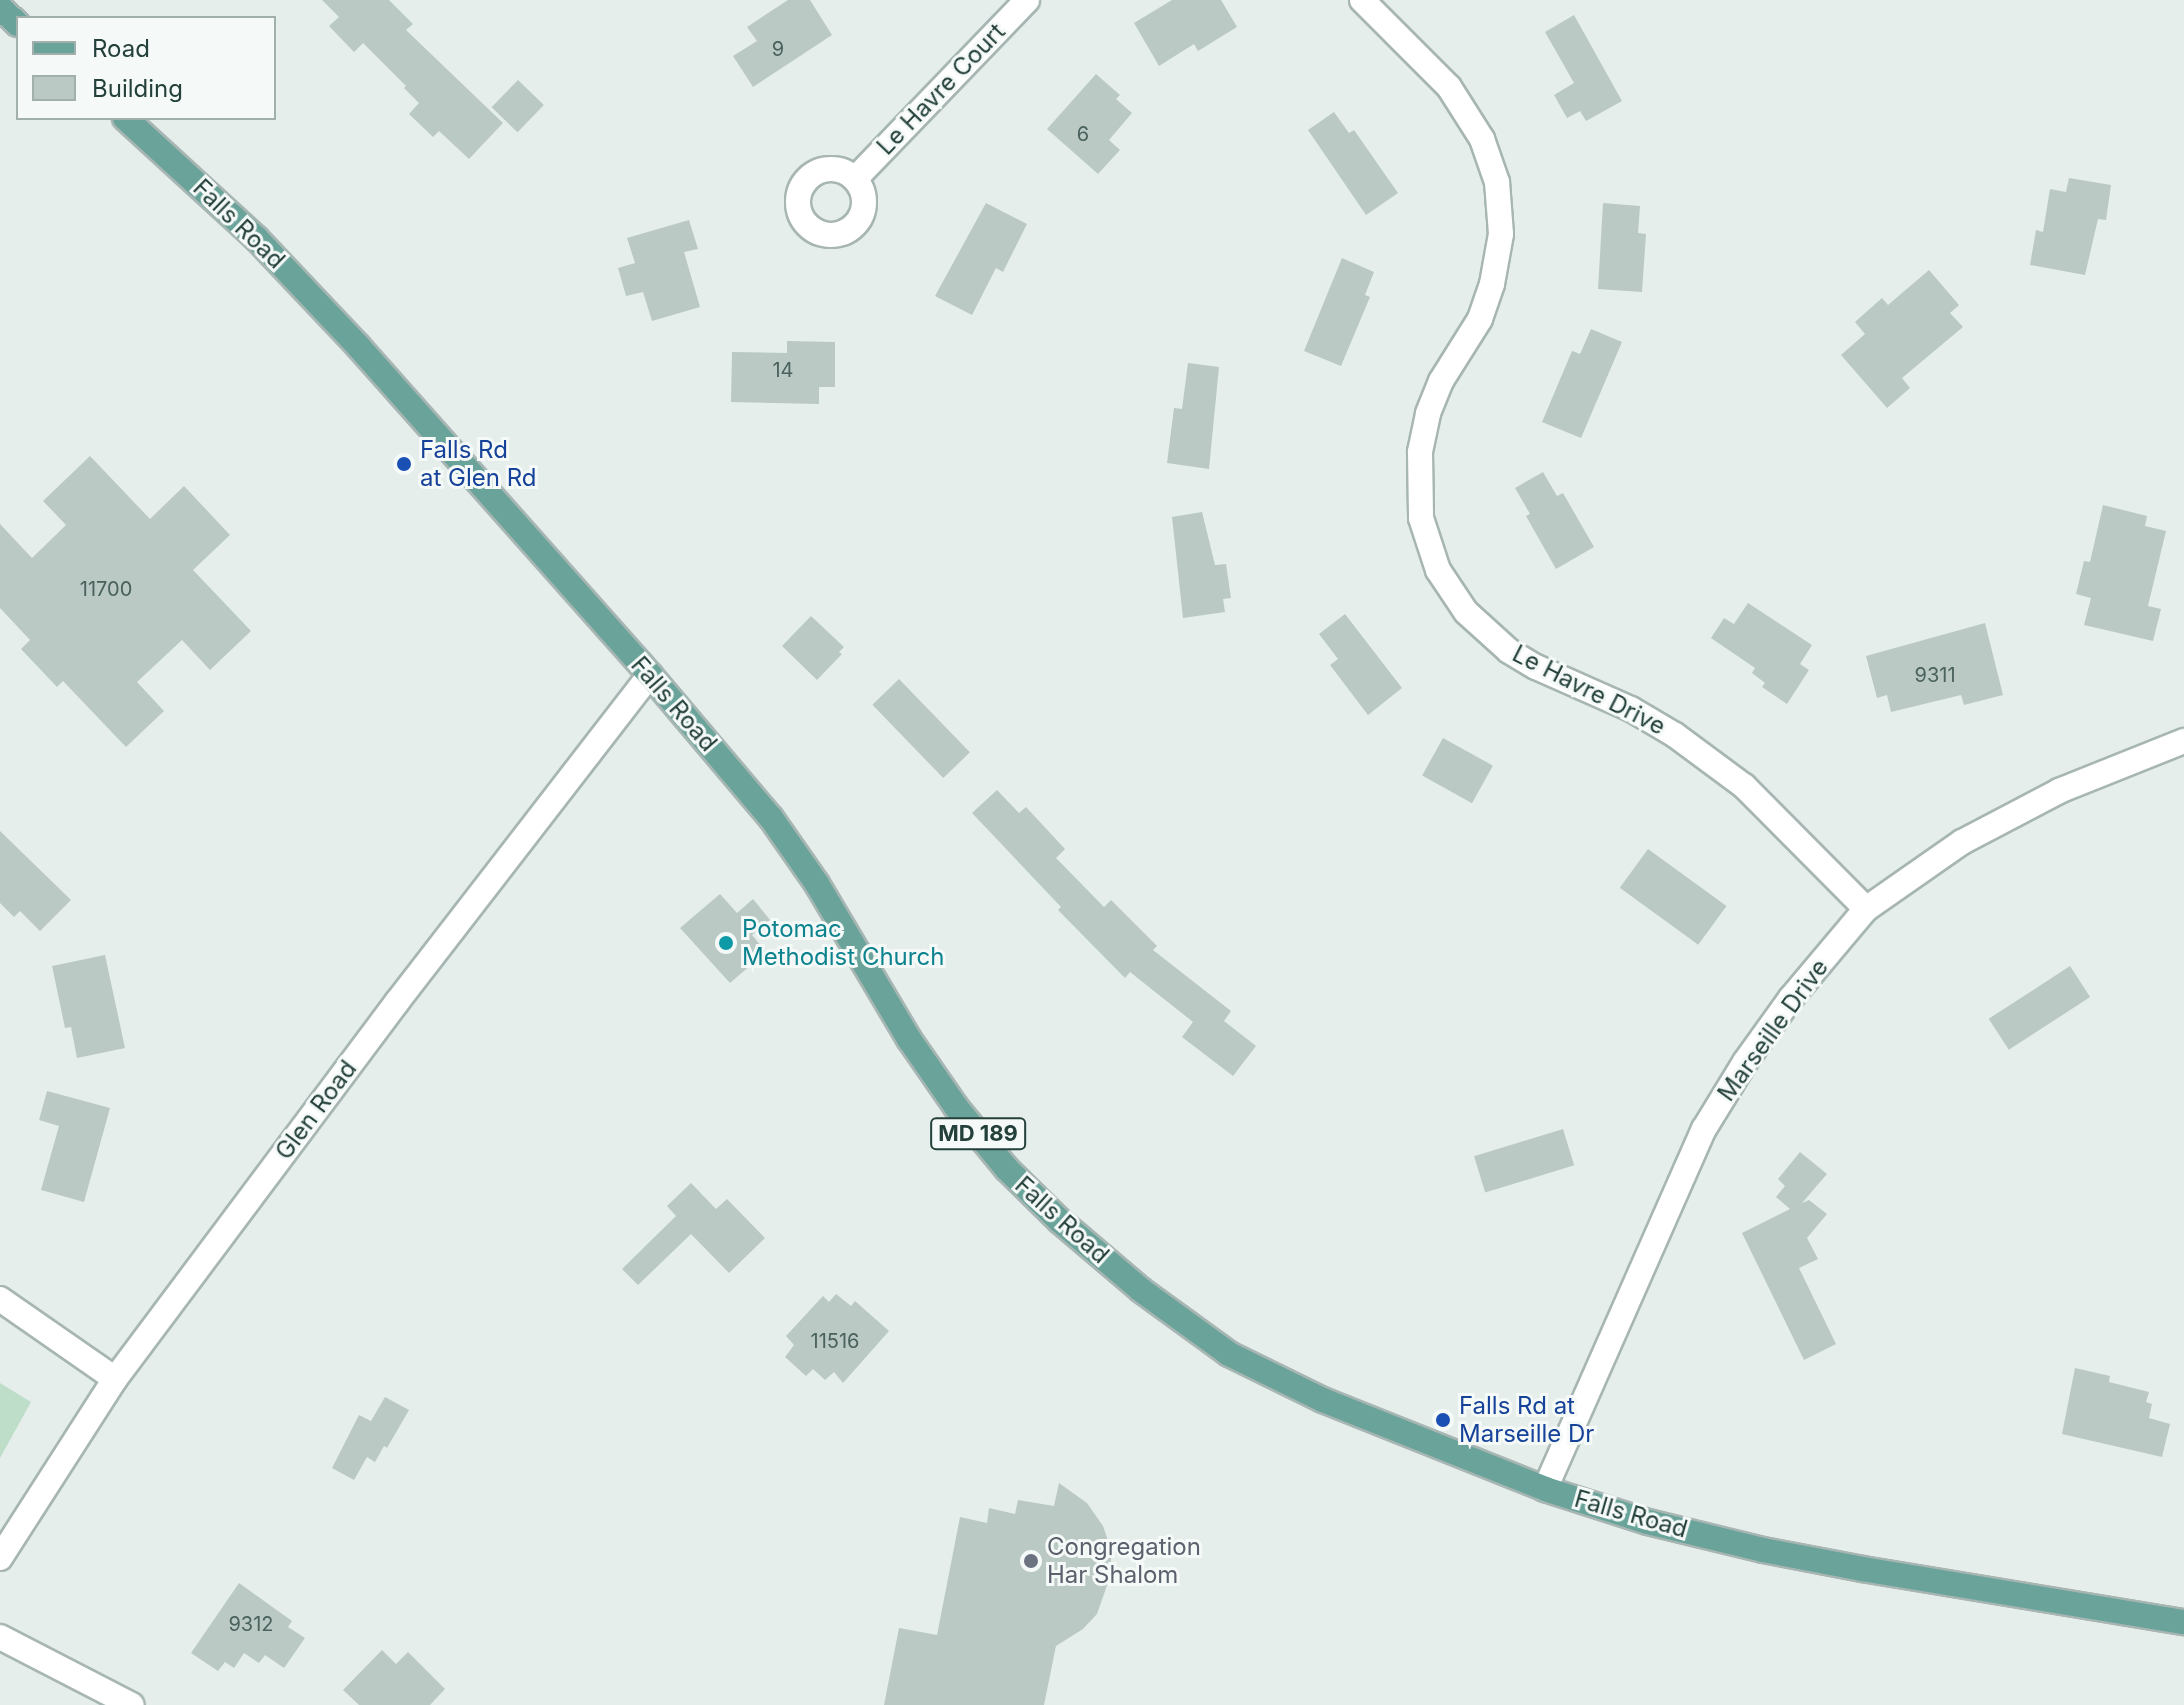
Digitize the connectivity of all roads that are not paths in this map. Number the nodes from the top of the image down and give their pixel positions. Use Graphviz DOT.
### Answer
graph roads {
  1 [pos="1027,0"];
  2 [pos="1362,0"];
  3 [pos="0,8"];
  4 [pos="16,22"];
  5 [pos="127,120"];
  6 [pos="855,179"];
  7 [pos="650,675"];
  8 [pos="2184,741"];
  9 [pos="1866,909"];
  10 [pos="0,1299"];
  11 [pos="115,1379"];
  12 [pos="1545,1489"];
  13 [pos="0,1558"];
  14 [pos="2184,1622"];
  15 [pos="0,1637"];
  16 [pos="132,1705"];
  1 -- 6 [label="street, Le Havre Court"];
  2 -- 9 [label="street, Le Havre Drive"];
  3 -- 4 [label="main road"];
  5 -- 7 [label="main road, Falls Road / MD 189"];
  7 -- 11 [label="street, Glen Road"];
  7 -- 12 [label="main road, Falls Road / MD 189"];
  8 -- 9 [label="street, Marseille Drive"];
  9 -- 12 [label="street, Marseille Drive"];
  10 -- 11 [label="street"];
  11 -- 13 [label="street, Glen Road"];
  12 -- 14 [label="main road, Falls Road / MD 189"];
  15 -- 16 [label="street"];
}
